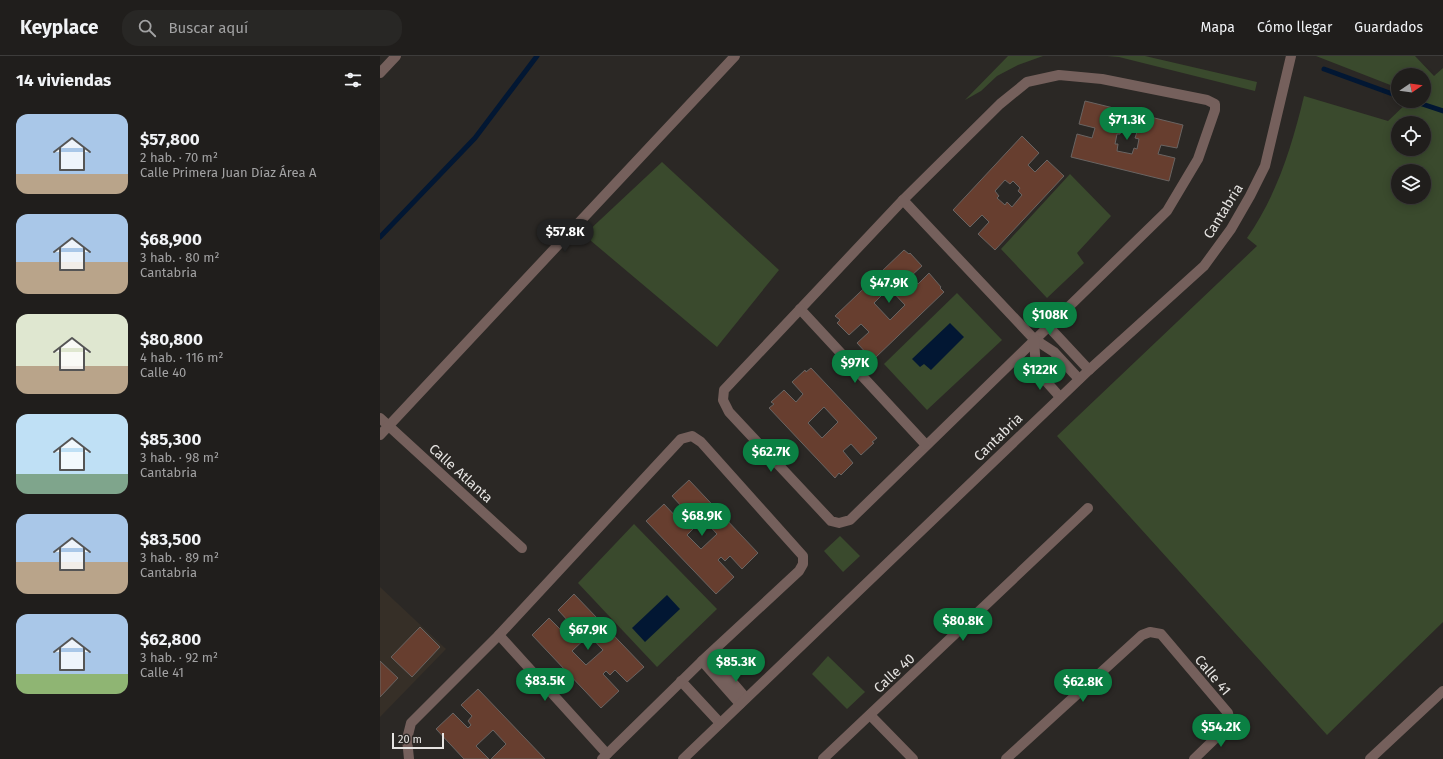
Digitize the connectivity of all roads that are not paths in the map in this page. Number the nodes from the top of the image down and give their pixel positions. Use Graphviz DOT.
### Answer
graph roads {
  1 [pos="396,56"];
  2 [pos="735,56"];
  3 [pos="1291,56"];
  4 [pos="380,73"];
  5 [pos="903,200"];
  6 [pos="800,309"];
  7 [pos="1048,326"];
  8 [pos="1034,339"];
  9 [pos="1089,370"];
  10 [pos="1079,379"];
  11 [pos="1060,397"];
  12 [pos="380,418"];
  13 [pos="388,426"];
  14 [pos="380,435"];
  15 [pos="926,445"];
  16 [pos="1088,508"];
  17 [pos="522,548"];
  18 [pos="499,635"];
  19 [pos="705,658"];
  20 [pos="681,681"];
  21 [pos="1443,691"];
  22 [pos="743,701"];
  23 [pos="870,714"];
  24 [pos="720,723"];
  25 [pos="604,756"];
  26 [pos="409,759"];
  27 [pos="683,759"];
  28 [pos="823,759"];
  29 [pos="913,759"];
  30 [pos="1006,759"];
  31 [pos="1194,759"];
  32 [pos="1370,759"];
  1 -- 4 [label="street"];
  2 -- 13 [label="street"];
  3 -- 9 [label="street, Cantabria"];
  5 -- 6 [label="street"];
  5 -- 7 [label="street"];
  5 -- 8 [label="street"];
  6 -- 15 [label="street"];
  6 -- 15 [label="street"];
  7 -- 8 [label="street"];
  7 -- 9 [label="street"];
  8 -- 10 [label="street"];
  8 -- 11 [label="street"];
  8 -- 15 [label="street"];
  9 -- 10 [label="street, Cantabria"];
  10 -- 11 [label="street, Cantabria"];
  11 -- 22 [label="street, Cantabria"];
  12 -- 13 [label="street, Calle Atlanta"];
  13 -- 14 [label="street"];
  13 -- 17 [label="street, Calle Atlanta"];
  16 -- 23 [label="street, Calle 40"];
  18 -- 19 [label="street"];
  18 -- 25 [label="street"];
  18 -- 26 [label="street"];
  19 -- 20 [label="street"];
  19 -- 22 [label="street"];
  20 -- 24 [label="street"];
  20 -- 25 [label="street"];
  21 -- 32 [label="street"];
  22 -- 24 [label="street, Cantabria"];
  23 -- 28 [label="street, Calle 40"];
  23 -- 29 [label="street"];
  24 -- 27 [label="street, Cantabria"];
  30 -- 31 [label="street, Calle 41"];
}
